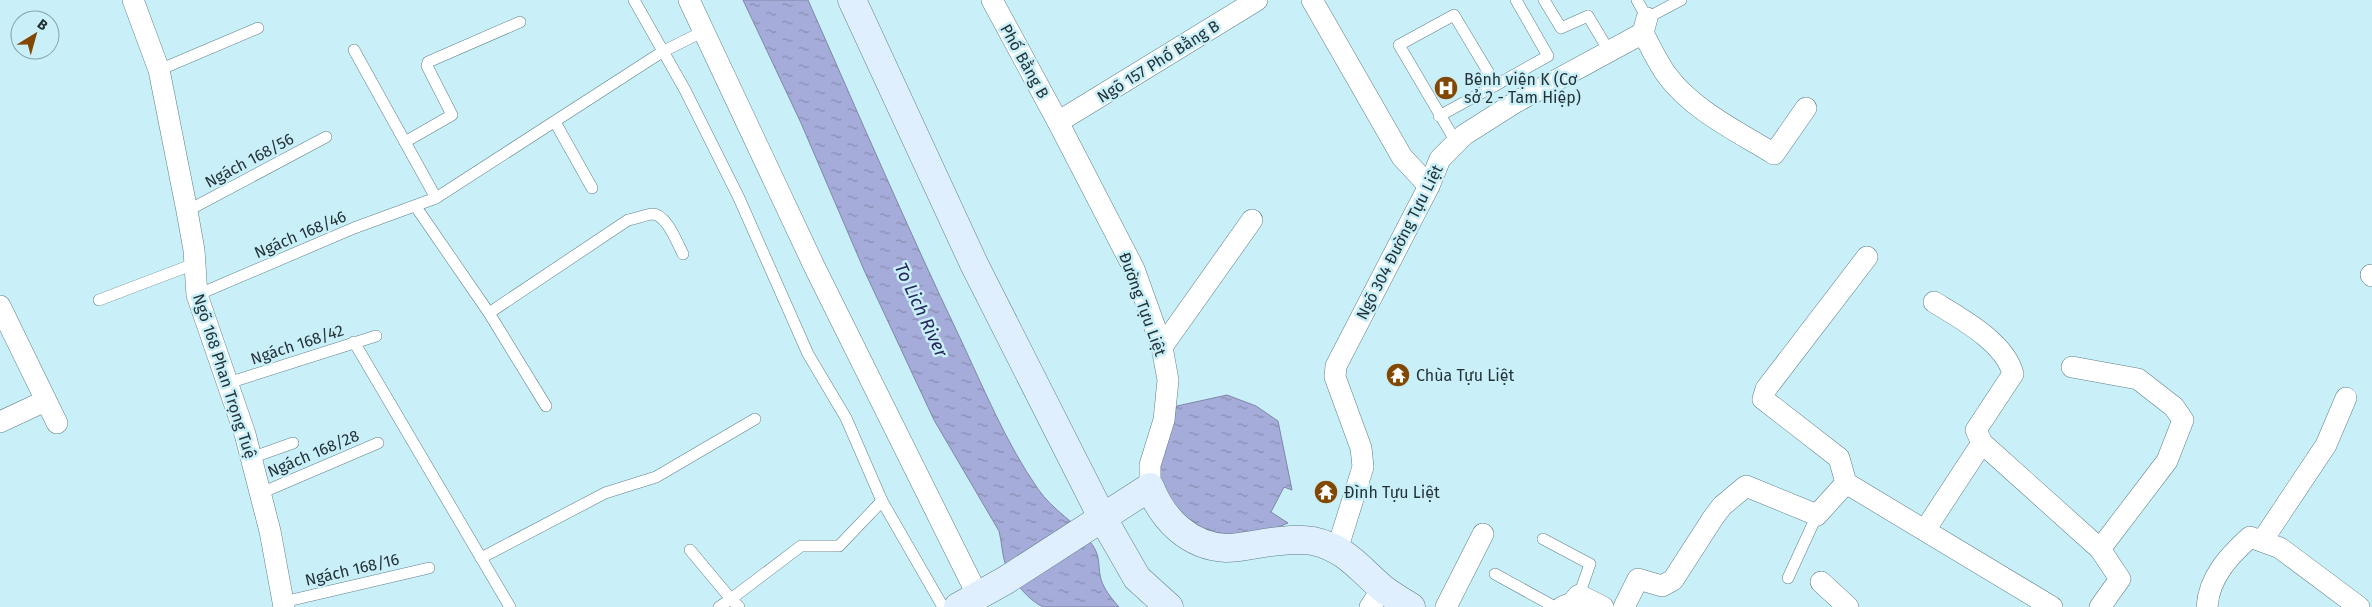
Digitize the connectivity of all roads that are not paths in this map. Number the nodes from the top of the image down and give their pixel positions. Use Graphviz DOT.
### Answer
graph roads {
  1 [pos="133,0"];
  2 [pos="634,0"];
  3 [pos="689,0"];
  4 [pos="852,0"];
  5 [pos="992,0"];
  6 [pos="1257,0"];
  7 [pos="1312,0"];
  8 [pos="1516,0"];
  9 [pos="1544,0"];
  10 [pos="1683,3"];
  11 [pos="1642,17"];
  12 [pos="520,22"];
  13 [pos="258,28"];
  14 [pos="704,31"];
  15 [pos="354,50"];
  16 [pos="1609,51"];
  17 [pos="662,52"];
  18 [pos="159,70"];
  19 [pos="1496,85"];
  20 [pos="1806,108"];
  21 [pos="1440,116"];
  22 [pos="555,122"];
  23 [pos="1058,122"];
  24 [pos="326,137"];
  25 [pos="405,142"];
  26 [pos="1456,142"];
  27 [pos="1429,186"];
  28 [pos="592,188"];
  29 [pos="436,198"];
  30 [pos="416,207"];
  31 [pos="187,211"];
  32 [pos="1252,220"];
  33 [pos="683,254"];
  34 [pos="1867,257"];
  35 [pos="194,264"];
  36 [pos="197,295"];
  37 [pos="99,300"];
  38 [pos="1934,302"];
  39 [pos="0,306"];
  40 [pos="489,313"];
  41 [pos="376,336"];
  42 [pos="354,342"];
  43 [pos="1162,347"];
  44 [pos="2072,367"];
  45 [pos="228,383"];
  46 [pos="2346,398"];
  47 [pos="45,401"];
  48 [pos="546,406"];
  49 [pos="754,419"];
  50 [pos="0,422"];
  51 [pos="57,423"];
  52 [pos="1982,442"];
  53 [pos="293,443"];
  54 [pos="378,443"];
  55 [pos="251,458"];
  56 [pos="1846,483"];
  57 [pos="1150,487"];
  58 [pos="261,493"];
  59 [pos="882,501"];
  60 [pos="1817,515"];
  61 [pos="1092,524"];
  62 [pos="1925,530"];
  63 [pos="1483,534"];
  64 [pos="1543,539"];
  65 [pos="2262,541"];
  66 [pos="2100,549"];
  67 [pos="690,550"];
  68 [pos="1337,550"];
  69 [pos="481,558"];
  70 [pos="430,568"];
  71 [pos="1495,574"];
  72 [pos="1788,578"];
  73 [pos="1821,582"];
  74 [pos="1376,598"];
  75 [pos="1571,601"];
  76 [pos="735,603"];
  77 [pos="974,603"];
  78 [pos="283,604"];
  79 [pos="2048,606"];
  80 [pos="510,607"];
  81 [pos="719,607"];
  82 [pos="943,607"];
  83 [pos="1169,607"];
  84 [pos="1411,607"];
  85 [pos="1446,607"];
  86 [pos="1555,607"];
  87 [pos="1603,607"];
  88 [pos="1624,607"];
  89 [pos="1848,607"];
  90 [pos="2100,607"];
  91 [pos="2207,607"];
  92 [pos="2359,607"];
  1 -- 18 [label="street, Ngõ 168 Phan Trọng Tuệ"];
  2 -- 17 [label="lane"];
  3 -- 14 [label="street"];
  4 -- 61 [label="street"];
  5 -- 23 [label="street, Phố Bằng B"];
  6 -- 23 [label="street, Ngõ 157 Phố Bằng B"];
  7 -- 27 [label="street"];
  8 -- 19 [label="lane"];
  9 -- 16 [label="lane"];
  10 -- 11 [label="lane"];
  11 -- 16 [label="street, Ngõ 304 Đường Tựu Liệt"];
  11 -- 20 [label="street"];
  12 -- 25 [label="lane"];
  13 -- 18 [label="lane"];
  14 -- 17 [label="lane, Ngách 168/46"];
  14 -- 77 [label="street"];
  15 -- 25 [label="lane"];
  16 -- 26 [label="street, Ngõ 304 Đường Tựu Liệt"];
  17 -- 22 [label="lane, Ngách 168/46"];
  17 -- 59 [label="lane"];
  18 -- 31 [label="street, Ngõ 168 Phan Trọng Tuệ"];
  19 -- 21 [label="lane"];
  19 -- 21 [label="lane"];
  21 -- 26 [label="lane"];
  22 -- 28 [label="lane"];
  22 -- 29 [label="lane, Ngách 168/46"];
  23 -- 43 [label="street, Đường Tựu Liệt"];
  24 -- 31 [label="lane, Ngách 168/56"];
  25 -- 29 [label="lane"];
  26 -- 27 [label="street, Ngõ 304 Đường Tựu Liệt"];
  27 -- 68 [label="street, Ngõ 304 Đường Tựu Liệt"];
  29 -- 30 [label="lane, Ngách 168/46"];
  30 -- 36 [label="lane, Ngách 168/46"];
  30 -- 40 [label="lane"];
  31 -- 35 [label="street, Ngõ 168 Phan Trọng Tuệ"];
  32 -- 43 [label="street"];
  33 -- 40 [label="lane"];
  34 -- 56 [label="street"];
  35 -- 36 [label="street, Ngõ 168 Phan Trọng Tuệ"];
  35 -- 37 [label="lane"];
  36 -- 45 [label="street, Ngõ 168 Phan Trọng Tuệ"];
  38 -- 52 [label="street"];
  39 -- 47 [label="street"];
  40 -- 48 [label="lane"];
  41 -- 42 [label="lane, Ngách 168/42"];
  42 -- 45 [label="lane, Ngách 168/42"];
  42 -- 69 [label="lane"];
  43 -- 57 [label="street, Đường Tựu Liệt"];
  44 -- 66 [label="street"];
  45 -- 55 [label="street, Ngõ 168 Phan Trọng Tuệ"];
  46 -- 65 [label="street"];
  47 -- 50 [label="street"];
  47 -- 51 [label="street"];
  49 -- 69 [label="lane"];
  52 -- 62 [label="street"];
  52 -- 66 [label="street"];
  53 -- 55 [label="lane"];
  54 -- 58 [label="lane, Ngách 168/28"];
  55 -- 58 [label="street, Ngõ 168 Phan Trọng Tuệ"];
  56 -- 60 [label="street"];
  56 -- 62 [label="street"];
  57 -- 61 [label="street"];
  57 -- 68 [label="street, Đường Tựu Liệt"];
  58 -- 78 [label="street, Ngõ 168 Phan Trọng Tuệ"];
  59 -- 76 [label="lane"];
  59 -- 82 [label="lane"];
  60 -- 72 [label="lane"];
  60 -- 88 [label="street"];
  61 -- 77 [label="street"];
  61 -- 83 [label="street"];
  62 -- 79 [label="street"];
  63 -- 85 [label="street"];
  64 -- 75 [label="lane"];
  65 -- 91 [label="street"];
  65 -- 92 [label="street"];
  66 -- 90 [label="street"];
  67 -- 76 [label="lane"];
  68 -- 74 [label="street, Đường Tựu Liệt"];
  69 -- 80 [label="lane"];
  70 -- 78 [label="lane, Ngách 168/16"];
  71 -- 86 [label="lane"];
  73 -- 89 [label="street"];
  74 -- 84 [label="street, Đường Tựu Liệt"];
  75 -- 87 [label="street"];
  76 -- 81 [label="lane"];
}
